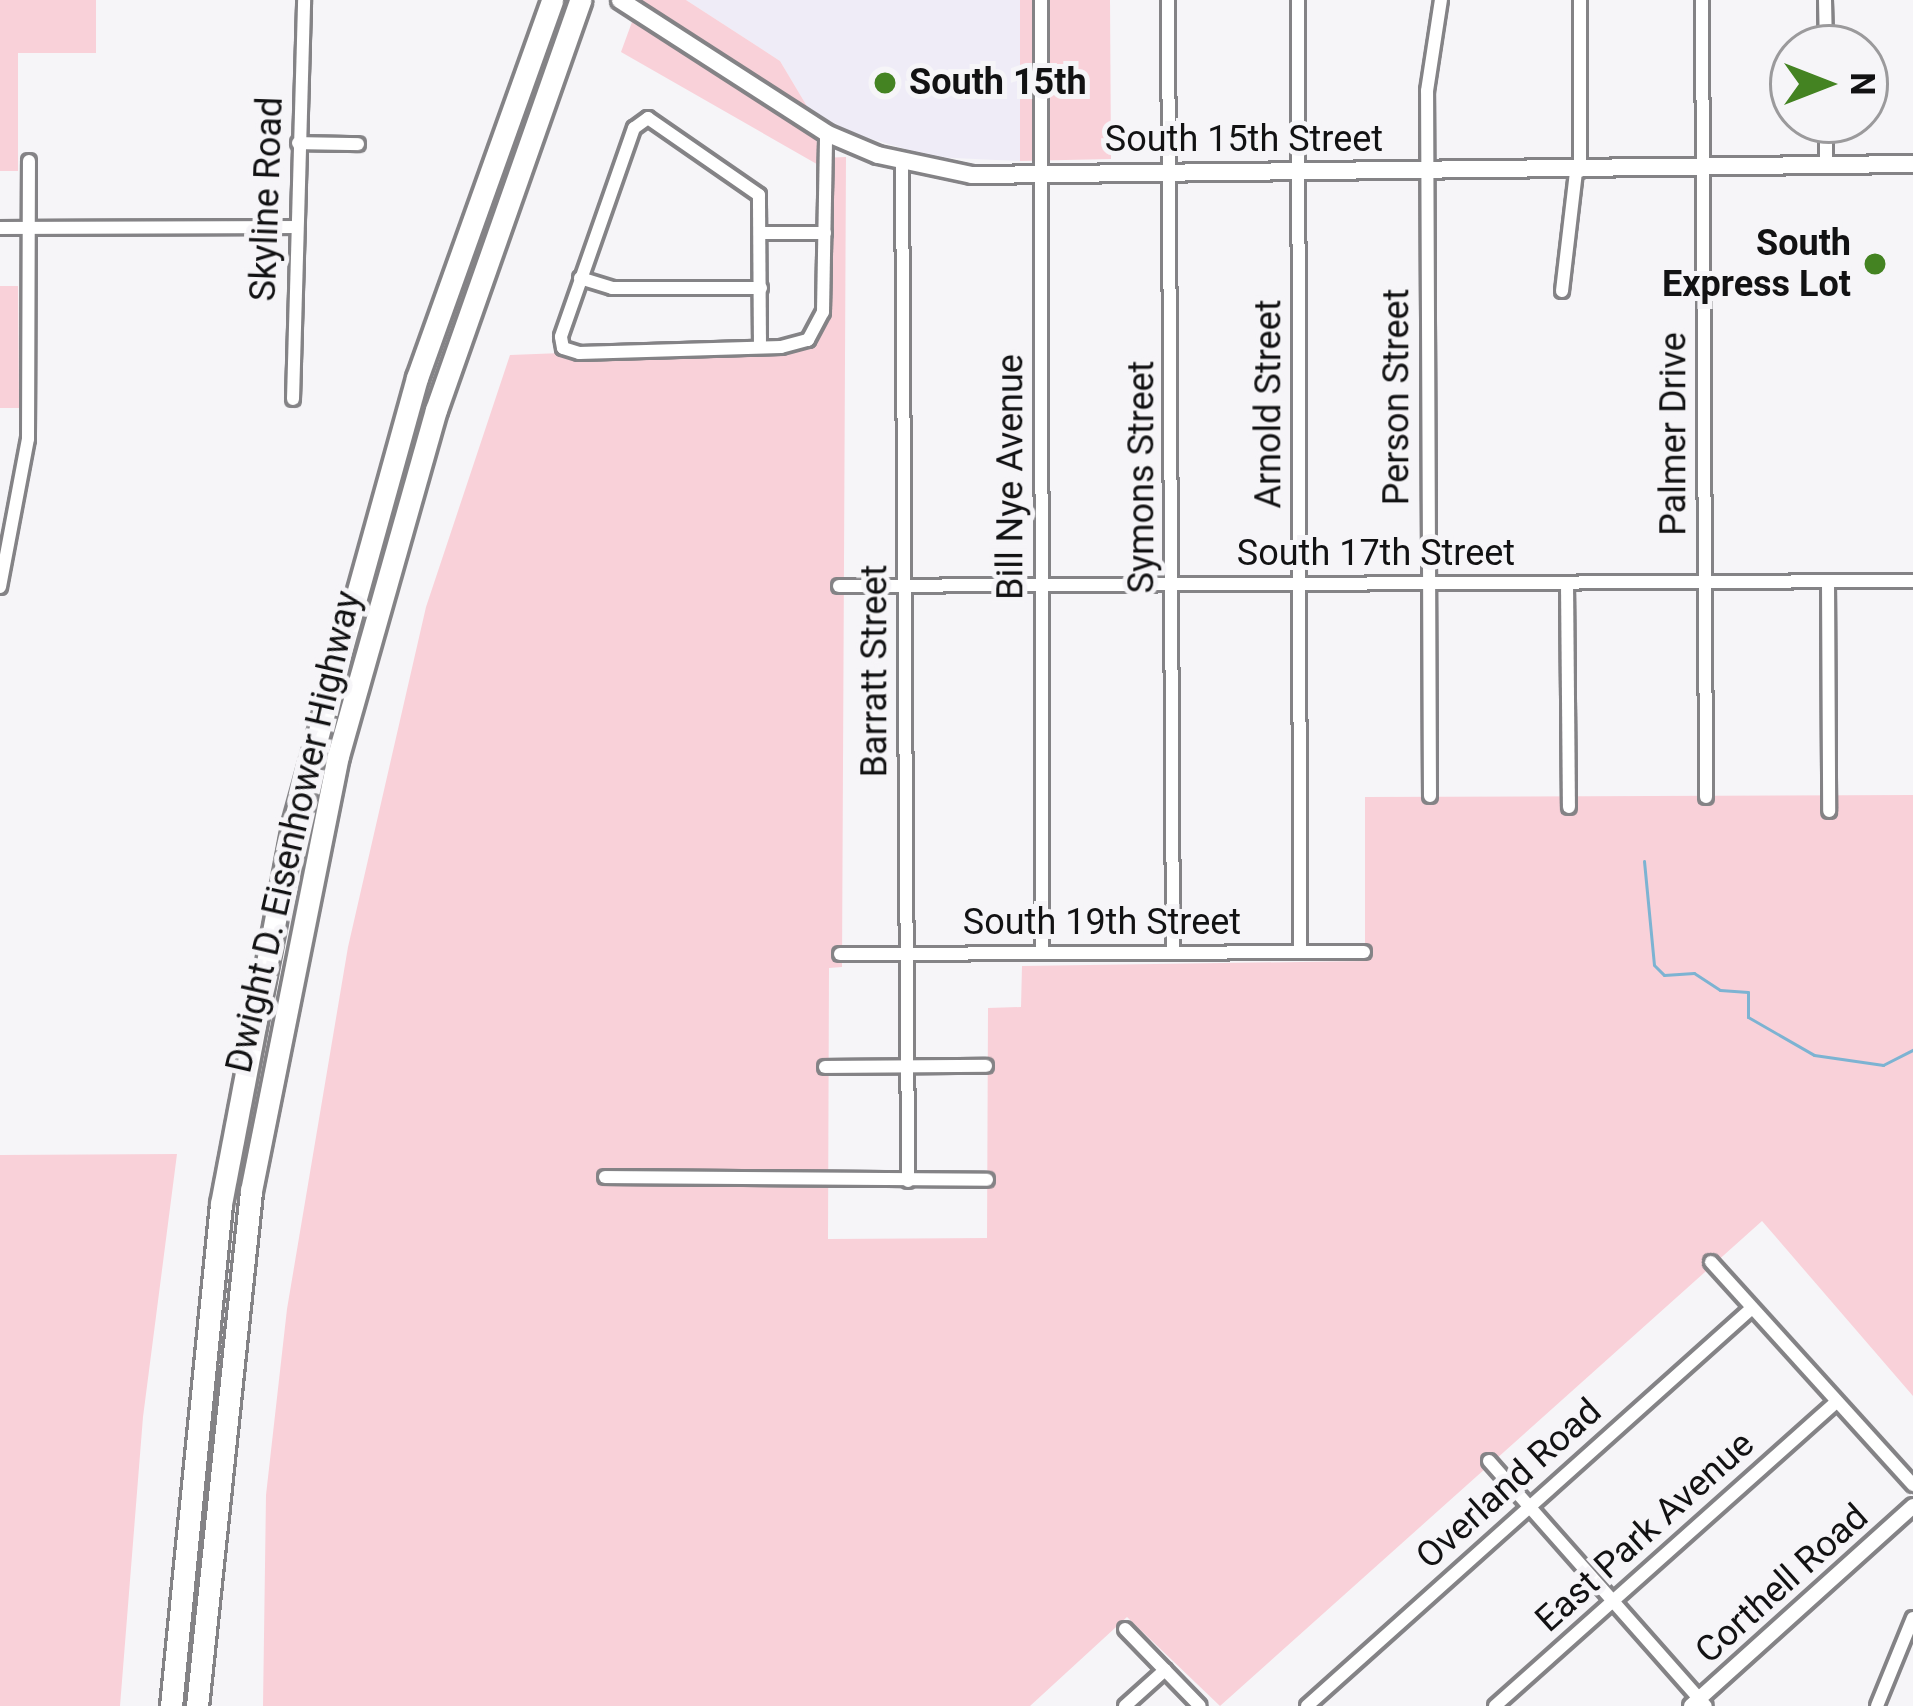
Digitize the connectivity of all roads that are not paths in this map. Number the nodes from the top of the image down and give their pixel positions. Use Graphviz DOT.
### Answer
graph roads {
  1 [pos="304,0"];
  2 [pos="552,0"];
  3 [pos="580,0"];
  4 [pos="620,0"];
  5 [pos="1041,0"];
  6 [pos="1168,0"];
  7 [pos="1298,0"];
  8 [pos="1441,0"];
  9 [pos="1580,0"];
  10 [pos="1702,0"];
  11 [pos="826,133"];
  12 [pos="298,143"];
  13 [pos="358,144"];
  14 [pos="1826,144"];
  15 [pos="29,161"];
  16 [pos="902,162"];
  17 [pos="1703,164"];
  18 [pos="1826,164"];
  19 [pos="1913,164"];
  20 [pos="1578,171"];
  21 [pos="1428,172"];
  22 [pos="1298,173"];
  23 [pos="1171,174"];
  24 [pos="1041,175"];
  25 [pos="296,227"];
  26 [pos="0,228"];
  27 [pos="29,228"];
  28 [pos="762,233"];
  29 [pos="825,233"];
  30 [pos="580,278"];
  31 [pos="761,288"];
  32 [pos="1562,291"];
  33 [pos="760,346"];
  34 [pos="293,399"];
  35 [pos="1913,581"];
  36 [pos="1705,582"];
  37 [pos="1828,582"];
  38 [pos="1568,583"];
  39 [pos="1173,584"];
  40 [pos="1299,584"];
  41 [pos="1427,584"];
  42 [pos="1042,585"];
  43 [pos="839,586"];
  44 [pos="904,586"];
  45 [pos="0,587"];
  46 [pos="1430,796"];
  47 [pos="1706,796"];
  48 [pos="1569,807"];
  49 [pos="1829,811"];
  50 [pos="1300,952"];
  51 [pos="1364,952"];
  52 [pos="1042,953"];
  53 [pos="1173,953"];
  54 [pos="840,954"];
  55 [pos="907,954"];
  56 [pos="907,1066"];
  57 [pos="986,1066"];
  58 [pos="825,1067"];
  59 [pos="605,1177"];
  60 [pos="908,1180"];
  61 [pos="987,1180"];
  62 [pos="1711,1262"];
  63 [pos="1752,1308"];
  64 [pos="1836,1402"];
  65 [pos="1489,1461"];
  66 [pos="1913,1485"];
  67 [pos="1913,1506"];
  68 [pos="1528,1508"];
  69 [pos="1612,1601"];
  70 [pos="1913,1618"];
  71 [pos="1125,1629"];
  72 [pos="1165,1670"];
  73 [pos="1699,1703"];
  74 [pos="171,1706"];
  75 [pos="197,1706"];
  76 [pos="1125,1706"];
  77 [pos="1200,1706"];
  78 [pos="1307,1706"];
  79 [pos="1495,1706"];
  80 [pos="1877,1706"];
  1 -- 12 [label="street, Skyline Road"];
  2 -- 74 [label="highway, Dwight D. Eisenhower Highway"];
  3 -- 75 [label="highway, Dwight D. Eisenhower Highway"];
  4 -- 11 [label="main road, South 15th Street"];
  5 -- 24 [label="street, Bill Nye Avenue"];
  6 -- 23 [label="street, Symons Street"];
  7 -- 22 [label="street, Arnold Street"];
  8 -- 21 [label="street, Person Street"];
  9 -- 20 [label="street"];
  10 -- 17 [label="street, Palmer Drive"];
  11 -- 16 [label="main road, South 15th Street"];
  11 -- 29 [label="street"];
  12 -- 13 [label="street"];
  12 -- 25 [label="street, Skyline Road"];
  14 -- 18 [label="street"];
  15 -- 27 [label="street"];
  16 -- 24 [label="main road, South 15th Street"];
  16 -- 44 [label="street, Barratt Street"];
  17 -- 18 [label="main road, South 15th Street"];
  17 -- 20 [label="main road, South 15th Street"];
  17 -- 36 [label="street, Palmer Drive"];
  18 -- 19 [label="main road, South 15th Street"];
  20 -- 21 [label="main road, South 15th Street"];
  20 -- 32 [label="street"];
  21 -- 22 [label="main road, South 15th Street"];
  21 -- 41 [label="street, Person Street"];
  22 -- 23 [label="main road, South 15th Street"];
  22 -- 40 [label="street, Arnold Street"];
  23 -- 24 [label="main road, South 15th Street"];
  23 -- 39 [label="street, Symons Street"];
  24 -- 42 [label="street, Bill Nye Avenue"];
  25 -- 27 [label="street"];
  25 -- 34 [label="street, Skyline Road"];
  26 -- 27 [label="street"];
  27 -- 45 [label="street"];
  28 -- 29 [label="street"];
  28 -- 30 [label="street"];
  28 -- 31 [label="street"];
  29 -- 33 [label="street"];
  30 -- 31 [label="street"];
  30 -- 33 [label="street"];
  31 -- 33 [label="street"];
  35 -- 37 [label="street, South 17th Street"];
  36 -- 37 [label="street, South 17th Street"];
  36 -- 38 [label="street, South 17th Street"];
  36 -- 47 [label="street, Palmer Drive"];
  37 -- 49 [label="street"];
  38 -- 41 [label="street, South 17th Street"];
  38 -- 48 [label="street"];
  39 -- 40 [label="street, South 17th Street"];
  39 -- 42 [label="street, South 17th Street"];
  39 -- 53 [label="street, Symons Street"];
  40 -- 41 [label="street, South 17th Street"];
  40 -- 50 [label="street, Arnold Street"];
  41 -- 46 [label="street, Person Street"];
  42 -- 44 [label="street, South 17th Street"];
  42 -- 52 [label="street, Bill Nye Avenue"];
  43 -- 44 [label="street, South 17th Street"];
  44 -- 55 [label="street, Barratt Street"];
  50 -- 51 [label="street, South 19th Street"];
  50 -- 53 [label="street, South 19th Street"];
  52 -- 53 [label="street, South 19th Street"];
  52 -- 55 [label="street, South 19th Street"];
  54 -- 55 [label="street, South 19th Street"];
  55 -- 56 [label="street, Barratt Street"];
  56 -- 57 [label="street"];
  56 -- 58 [label="street"];
  56 -- 60 [label="street, Barratt Street"];
  59 -- 60 [label="street"];
  60 -- 61 [label="street"];
  62 -- 63 [label="street"];
  63 -- 64 [label="street"];
  63 -- 68 [label="street, Overland Road"];
  64 -- 66 [label="street"];
  64 -- 69 [label="street, East Park Avenue"];
  65 -- 68 [label="street"];
  67 -- 73 [label="street, Corthell Road"];
  68 -- 69 [label="street"];
  68 -- 78 [label="street, Overland Road"];
  69 -- 73 [label="street"];
  69 -- 79 [label="street, East Park Avenue"];
  70 -- 80 [label="street"];
  71 -- 72 [label="street"];
  72 -- 76 [label="street"];
  72 -- 77 [label="street"];
}
